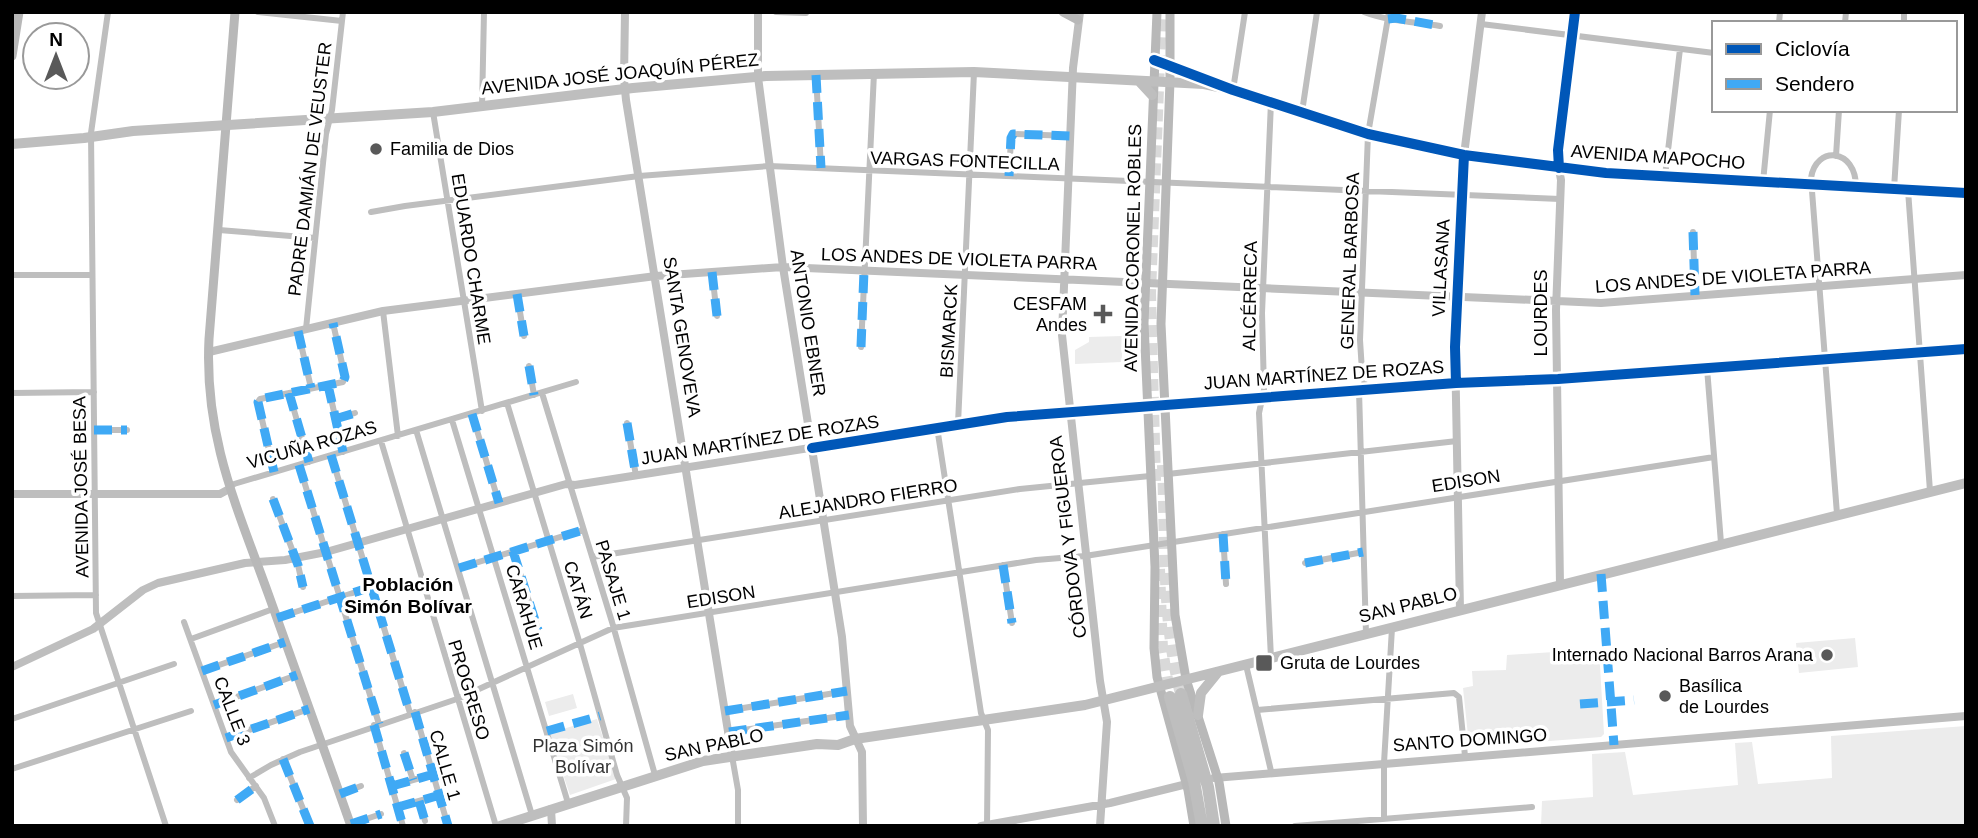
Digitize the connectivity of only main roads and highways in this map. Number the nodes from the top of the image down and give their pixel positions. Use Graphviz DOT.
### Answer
graph roads {
  1 [pos="19,12"];
  2 [pos="235,12"];
  3 [pos="1063,12"];
  4 [pos="1157,12"];
  5 [pos="1170,12"];
  6 [pos="1079,16"];
  7 [pos="12,57"];
  8 [pos="1154,60"];
  9 [pos="1170,68"];
  10 [pos="1139,80"];
  11 [pos="1153,81"];
  12 [pos="1170,82"];
  13 [pos="1233,90"];
  14 [pos="1152,95"];
  15 [pos="227,125"];
  16 [pos="12,144"];
  17 [pos="1966,192"];
  18 [pos="1966,483"];
  19 [pos="1218,672"];
  20 [pos="1186,679"];
  21 [pos="1159,687"];
  22 [pos="1198,715"];
  23 [pos="351,825"];
  24 [pos="498,826"];
  25 [pos="1194,826"];
  26 [pos="1202,826"];
  27 [pos="1214,826"];
  28 [pos="1226,826"];
  1 -- 7 [label="main road"];
  2 -- 15 [label="main road"];
  3 -- 6 [label="main road"];
  4 -- 8 [label="main road, AVENIDA CORONEL ROBLES"];
  5 -- 9 [label="main road, AVENIDA CORONEL ROBLES"];
  8 -- 9 [label="main road, AVENIDA MAPOCHO"];
  8 -- 11 [label="main road, AVENIDA CORONEL ROBLES"];
  9 -- 12 [label="main road, AVENIDA CORONEL ROBLES"];
  9 -- 13 [label="main road, AVENIDA MAPOCHO"];
  10 -- 11 [label="main road, AVENIDA JOSÉ JOAQUÍN PÉREZ"];
  10 -- 14 [label="main road"];
  10 -- 15 [label="main road, AVENIDA JOSÉ JOAQUÍN PÉREZ"];
  11 -- 12 [label="main road, AVENIDA JOSÉ JOAQUÍN PÉREZ"];
  11 -- 14 [label="main road, AVENIDA CORONEL ROBLES"];
  12 -- 13 [label="main road, AVENIDA JOSÉ JOAQUÍN PÉREZ"];
  12 -- 20 [label="main road, AVENIDA CORONEL ROBLES"];
  13 -- 17 [label="main road, AVENIDA MAPOCHO"];
  14 -- 21 [label="main road, AVENIDA CORONEL ROBLES"];
  15 -- 16 [label="main road, AVENIDA JOSÉ JOAQUÍN PÉREZ"];
  15 -- 23 [label="main road"];
  18 -- 19 [label="main road, SAN PABLO"];
  19 -- 20 [label="main road, SAN PABLO"];
  19 -- 22 [label="main road"];
  20 -- 21 [label="main road, SAN PABLO"];
  20 -- 22 [label="main road, AVENIDA CORONEL ROBLES"];
  21 -- 24 [label="main road, SAN PABLO"];
  21 -- 25 [label="main road, AVENIDA CORONEL ROBLES"];
  22 -- 28 [label="main road, AVENIDA CORONEL ROBLES"];
  26 -- 27 [label="highway"];
}
